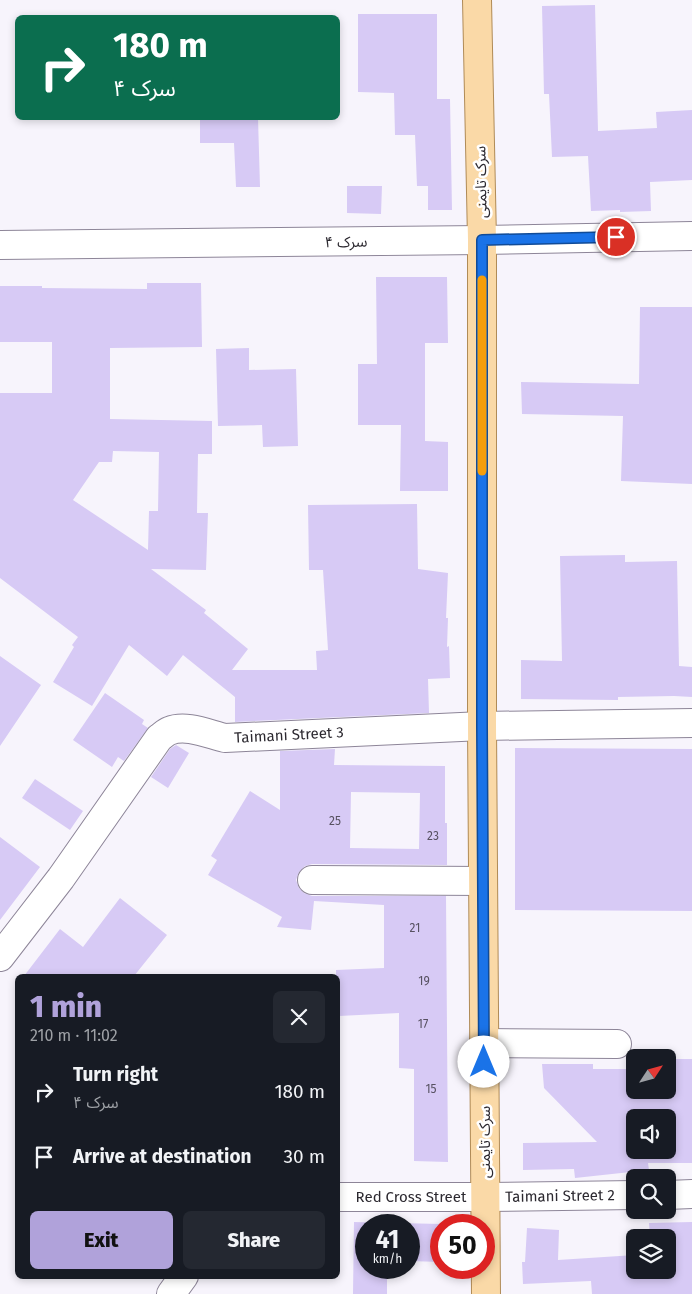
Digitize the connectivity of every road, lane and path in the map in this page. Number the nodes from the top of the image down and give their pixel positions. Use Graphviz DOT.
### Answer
graph roads {
  1 [pos="477,0"];
  2 [pos="692,236"];
  3 [pos="482,240"];
  4 [pos="0,245"];
  5 [pos="692,723"];
  6 [pos="482,726"];
  7 [pos="312,880"];
  8 [pos="483,881"];
  9 [pos="0,957"];
  10 [pos="484,1043"];
  11 [pos="617,1044"];
  12 [pos="692,1194"];
  13 [pos="626,1195"];
  14 [pos="676,1195"];
  15 [pos="340,1197"];
  16 [pos="485,1197"];
  17 [pos="182,1279"];
  18 [pos="171,1294"];
  19 [pos="486,1294"];
  1 -- 3 [label="main road, سرک تایمنی"];
  2 -- 3 [label="street, سرک ۴"];
  3 -- 4 [label="street, سرک ۴"];
  3 -- 6 [label="main road, سرک تایمنی"];
  5 -- 6 [label="street, Taimani Street 3"];
  6 -- 8 [label="main road, سرک تایمنی"];
  6 -- 9 [label="street, Taimani Street 3"];
  7 -- 8 [label="street"];
  8 -- 10 [label="main road, سرک تایمنی"];
  10 -- 11 [label="street"];
  10 -- 16 [label="main road, سرک تایمنی"];
  12 -- 14 [label="street"];
  13 -- 16 [label="street, Taimani Street 2"];
  15 -- 16 [label="street, Red Cross Street"];
  16 -- 19 [label="main road, سرک تایمنی"];
  17 -- 18 [label="street"];
}
